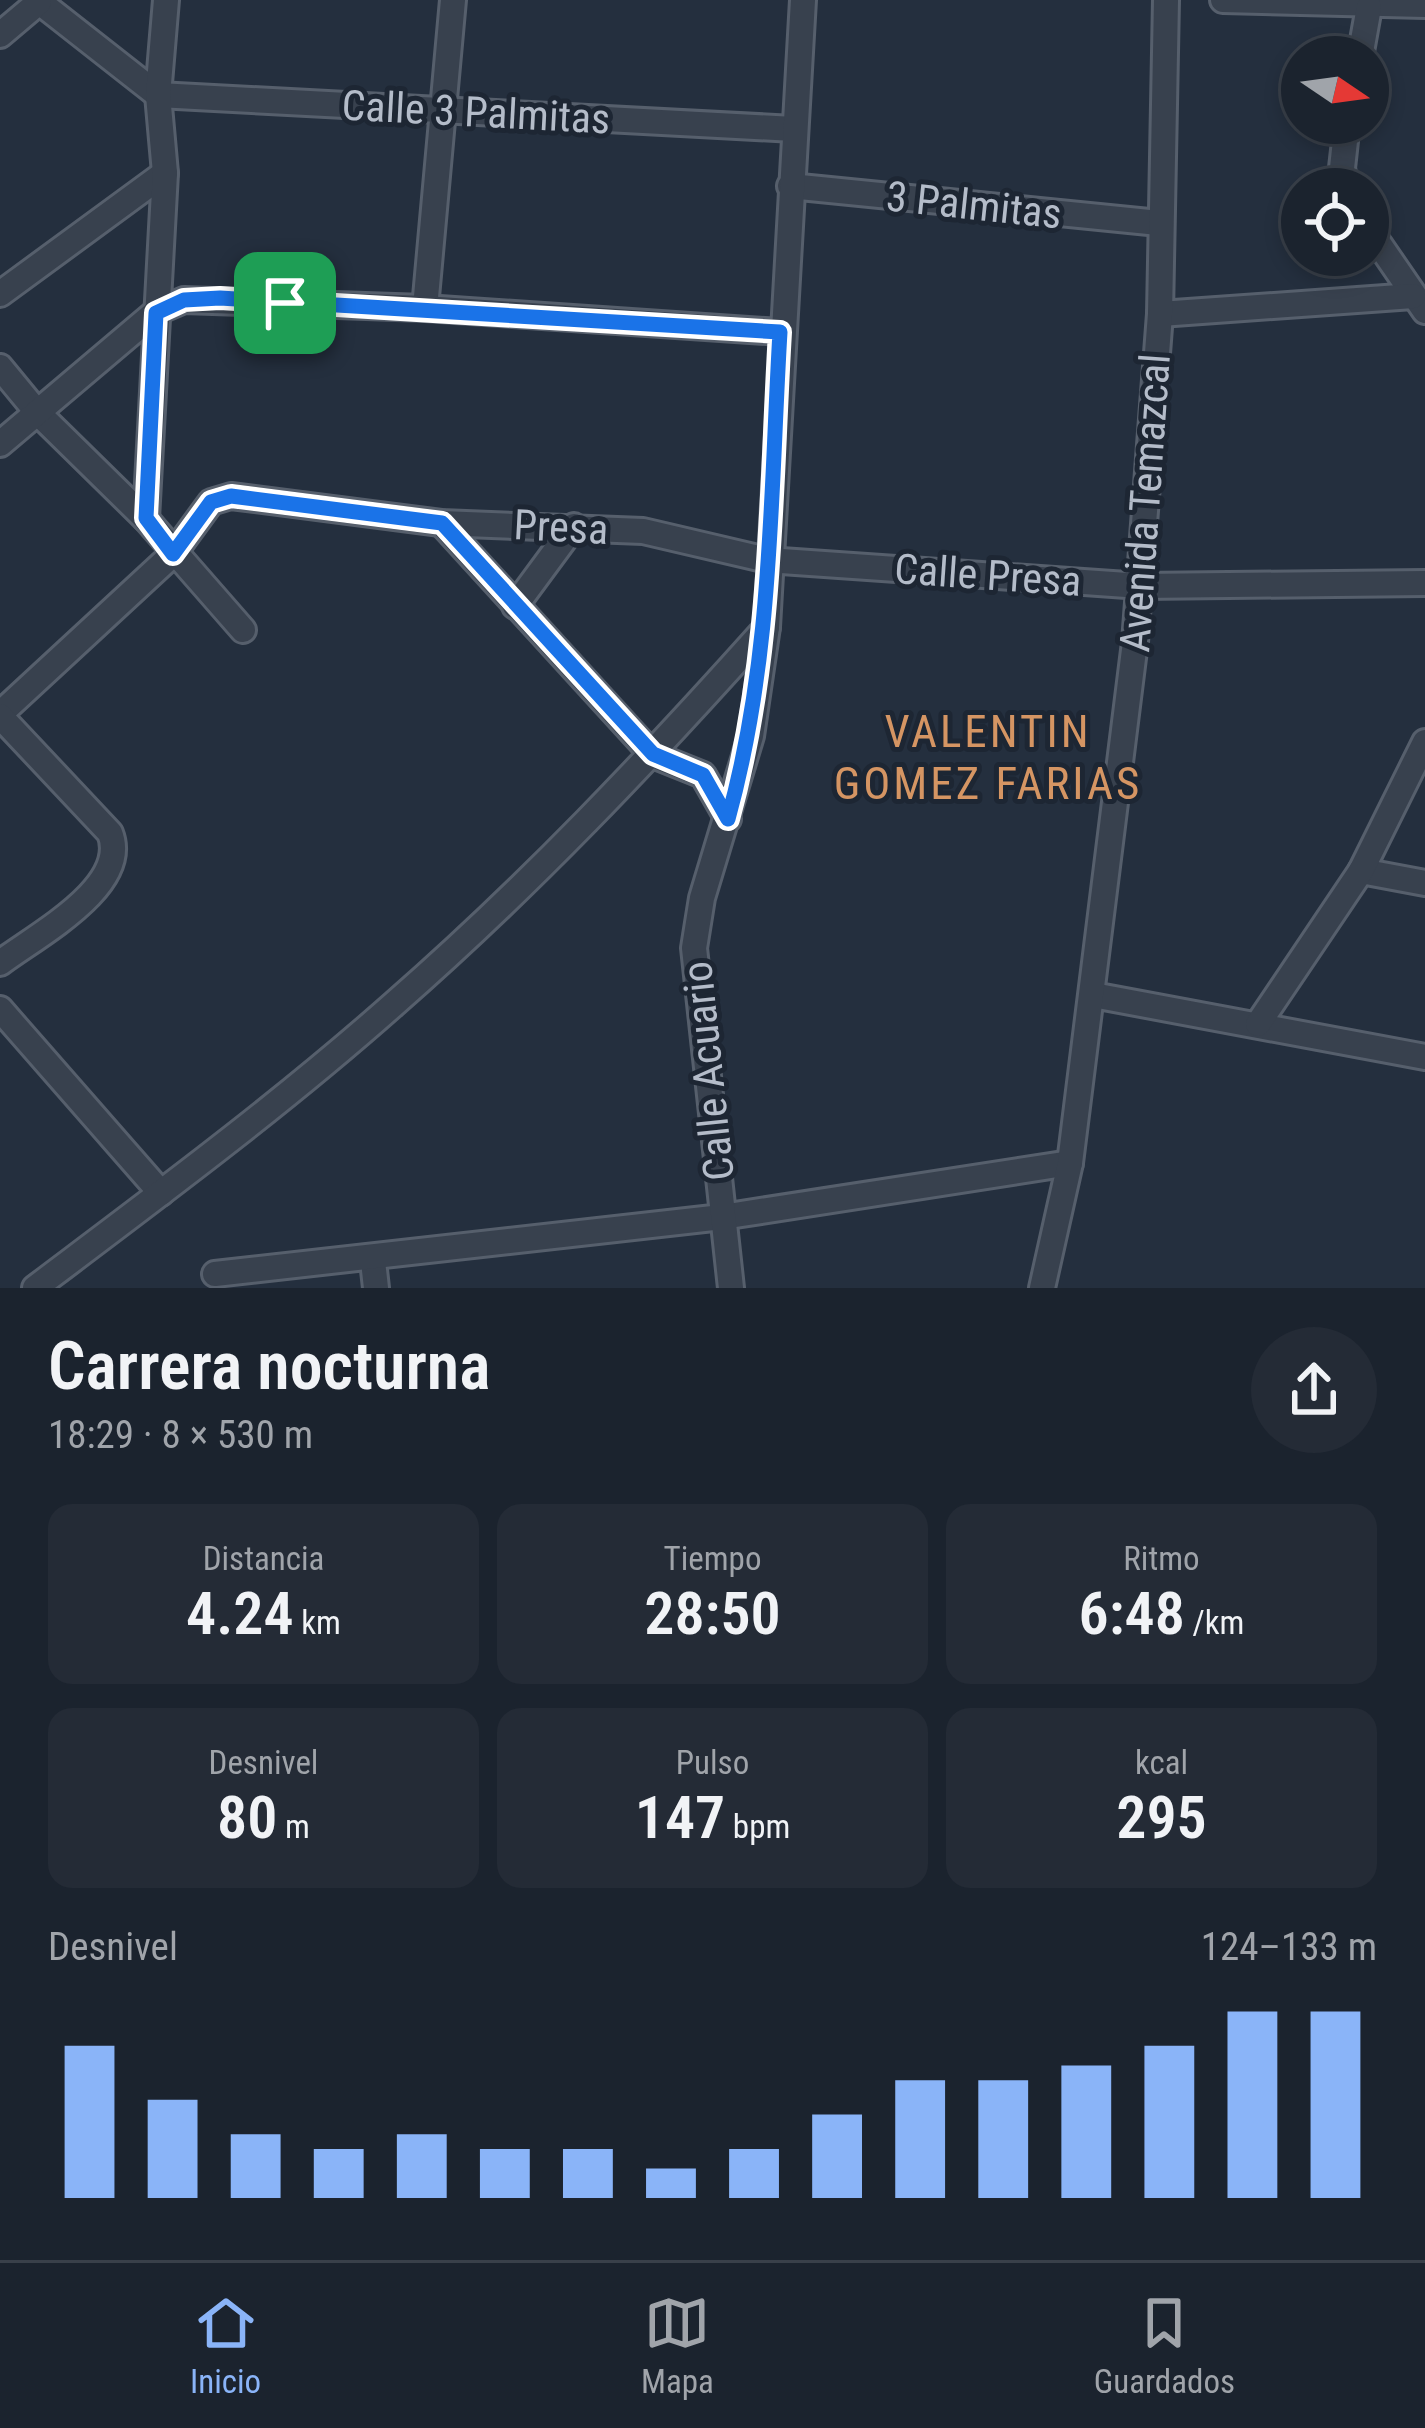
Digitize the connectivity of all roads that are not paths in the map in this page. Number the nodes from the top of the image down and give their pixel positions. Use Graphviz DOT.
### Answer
graph roads {
  1 [pos="166,0"];
  2 [pos="453,0"];
  3 [pos="803,0"];
  4 [pos="1166,0"];
  5 [pos="1222,0"];
  6 [pos="38,1"];
  7 [pos="1425,5"];
  8 [pos="1369,7"];
  9 [pos="0,34"];
  10 [pos="1364,36"];
  11 [pos="158,95"];
  12 [pos="444,112"];
  13 [pos="794,129"];
  14 [pos="165,172"];
  15 [pos="790,186"];
  16 [pos="1159,223"];
  17 [pos="1389,259"];
  18 [pos="0,294"];
  19 [pos="1419,304"];
  20 [pos="425,308"];
  21 [pos="156,313"];
  22 [pos="1160,314"];
  23 [pos="780,332"];
  24 [pos="0,367"];
  25 [pos="37,412"];
  26 [pos="0,444"];
  27 [pos="146,518"];
  28 [pos="442,523"];
  29 [pos="574,526"];
  30 [pos="173,554"];
  31 [pos="767,560"];
  32 [pos="1425,584"];
  33 [pos="1141,586"];
  34 [pos="514,606"];
  35 [pos="767,627"];
  36 [pos="244,630"];
  37 [pos="0,715"];
  38 [pos="1425,742"];
  39 [pos="653,754"];
  40 [pos="728,819"];
  41 [pos="1361,871"];
  42 [pos="1425,883"];
  43 [pos="0,963"];
  44 [pos="1094,995"];
  45 [pos="0,1009"];
  46 [pos="1258,1024"];
  47 [pos="1425,1057"];
  48 [pos="1070,1163"];
  49 [pos="160,1193"];
  50 [pos="722,1217"];
  51 [pos="373,1261"];
  52 [pos="215,1274"];
  53 [pos="35,1288"];
  54 [pos="376,1288"];
  55 [pos="731,1288"];
  56 [pos="1042,1288"];
  1 -- 11 [label="street"];
  2 -- 12 [label="street"];
  3 -- 13 [label="street, Calle Acuario"];
  4 -- 16 [label="street, Avenida Temazcal"];
  5 -- 8 [label="street"];
  6 -- 9 [label="street"];
  6 -- 11 [label="street"];
  7 -- 8 [label="street"];
  8 -- 10 [label="street"];
  11 -- 12 [label="street, Calle 3 Palmitas"];
  11 -- 14 [label="street"];
  12 -- 13 [label="street, Calle 3 Palmitas"];
  12 -- 20 [label="street"];
  13 -- 15 [label="street, Calle Acuario"];
  14 -- 18 [label="street"];
  14 -- 21 [label="street"];
  15 -- 16 [label="street, 3 Palmitas"];
  15 -- 23 [label="street, Calle Acuario"];
  16 -- 22 [label="street, Avenida Temazcal"];
  17 -- 19 [label="street"];
  19 -- 22 [label="street"];
  20 -- 21 [label="street"];
  20 -- 23 [label="street"];
  21 -- 25 [label="street"];
  21 -- 27 [label="street"];
  22 -- 33 [label="street, Avenida Temazcal"];
  23 -- 31 [label="street, Calle Acuario"];
  24 -- 25 [label="street"];
  25 -- 26 [label="street"];
  25 -- 27 [label="street"];
  27 -- 30 [label="street"];
  28 -- 29 [label="street, Presa"];
  28 -- 30 [label="street, Presa"];
  28 -- 34 [label="street"];
  29 -- 31 [label="street, Presa"];
  29 -- 34 [label="street"];
  30 -- 36 [label="street"];
  30 -- 37 [label="street"];
  31 -- 33 [label="street, Calle Presa"];
  31 -- 35 [label="street, Calle Acuario"];
  32 -- 33 [label="street, Calle Presa"];
  33 -- 44 [label="street, Avenida Temazcal"];
  34 -- 39 [label="street"];
  35 -- 39 [label="street"];
  35 -- 40 [label="street, Calle Acuario"];
  37 -- 43 [label="street"];
  38 -- 41 [label="street"];
  39 -- 40 [label="street"];
  39 -- 49 [label="street"];
  40 -- 50 [label="street, Calle Acuario"];
  41 -- 42 [label="street"];
  41 -- 46 [label="street"];
  44 -- 46 [label="street"];
  44 -- 48 [label="street, Avenida Temazcal"];
  45 -- 49 [label="street"];
  46 -- 47 [label="street"];
  48 -- 50 [label="street"];
  48 -- 56 [label="street, Avenida Temazcal"];
  49 -- 53 [label="street"];
  50 -- 51 [label="street"];
  50 -- 55 [label="street, Calle Acuario"];
  51 -- 52 [label="street"];
  51 -- 54 [label="street"];
}
